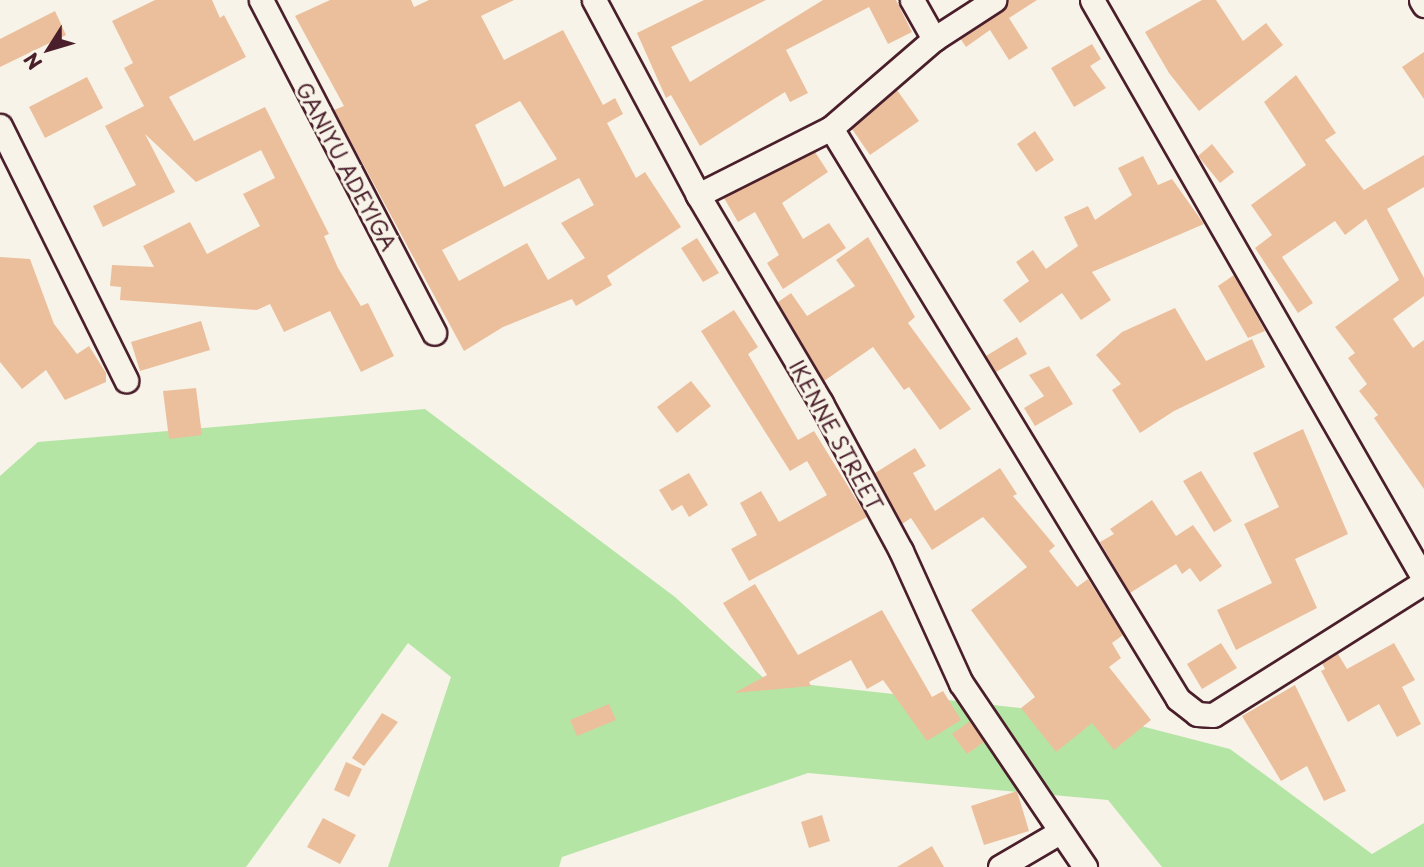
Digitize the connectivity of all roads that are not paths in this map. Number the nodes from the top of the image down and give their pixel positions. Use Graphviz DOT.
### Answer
graph roads {
  1 [pos="261,0"];
  2 [pos="594,0"];
  3 [pos="912,0"];
  4 [pos="994,0"];
  5 [pos="1092,0"];
  6 [pos="1421,0"];
  7 [pos="1424,5"];
  8 [pos="934,39"];
  9 [pos="0,126"];
  10 [pos="831,128"];
  11 [pos="698,195"];
  12 [pos="434,333"];
  13 [pos="126,380"];
  14 [pos="1424,581"];
  15 [pos="1060,832"];
  16 [pos="1000,867"];
  17 [pos="1085,867"];
  1 -- 12 [label="street, GANIYU ADEYIGA"];
  2 -- 11 [label="street, IKENNE STREET"];
  3 -- 8 [label="street"];
  4 -- 8 [label="street"];
  5 -- 14 [label="street"];
  6 -- 7 [label="street"];
  8 -- 10 [label="street"];
  9 -- 13 [label="street"];
  10 -- 11 [label="street"];
  10 -- 14 [label="street"];
  11 -- 15 [label="street, IKENNE STREET"];
  15 -- 16 [label="street"];
  15 -- 17 [label="street, IKENNE STREET"];
}
